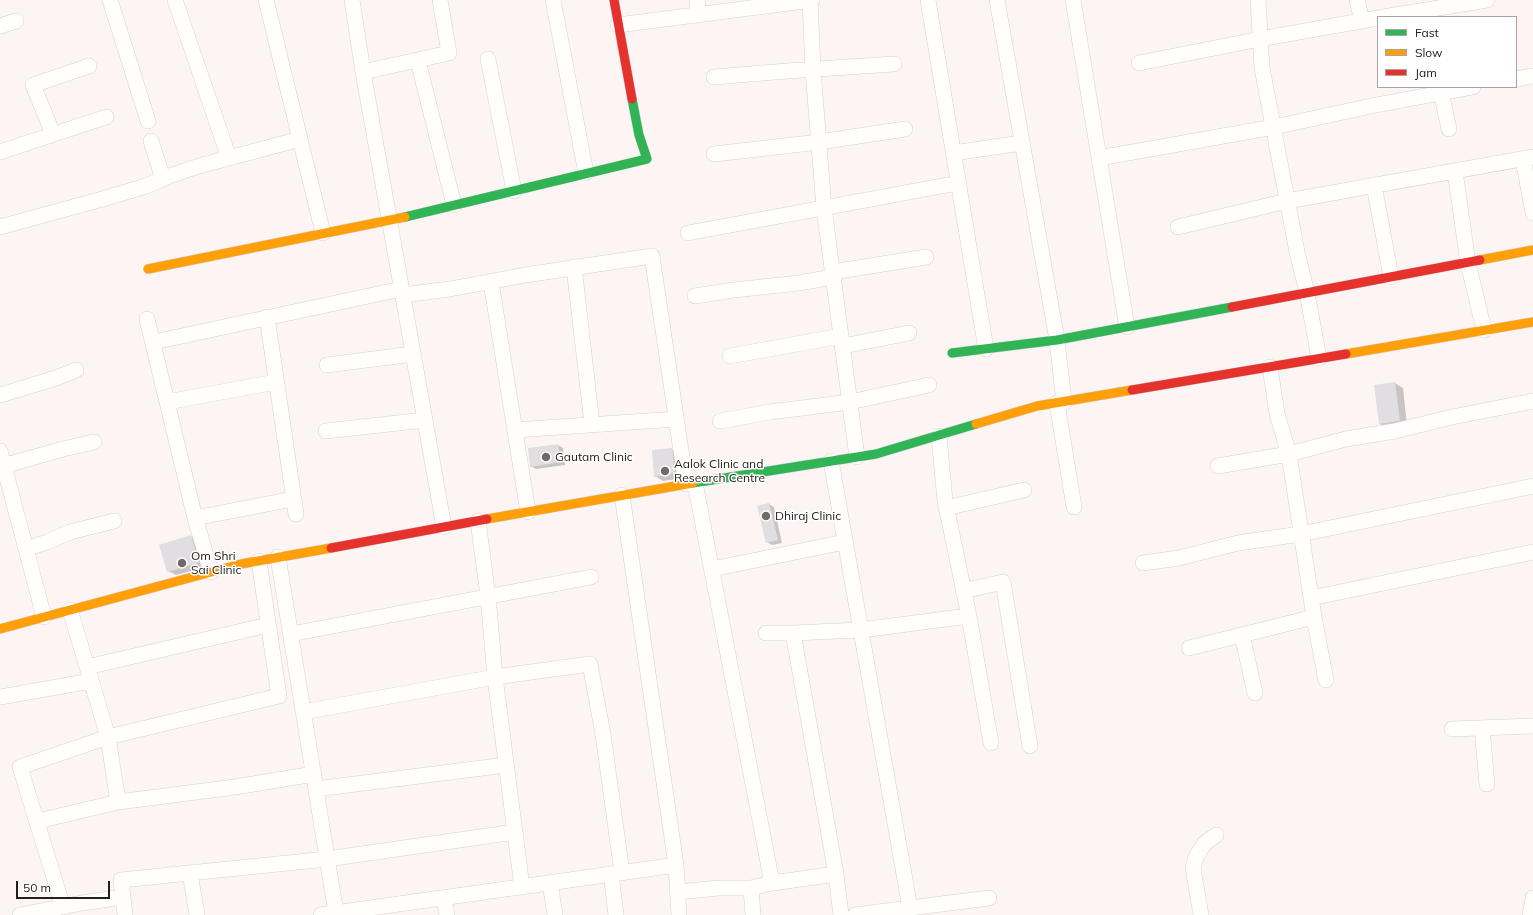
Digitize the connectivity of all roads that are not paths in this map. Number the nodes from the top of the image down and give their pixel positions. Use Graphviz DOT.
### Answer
graph roads {
  1 [pos="110,0"];
  2 [pos="175,0"];
  3 [pos="266,0"];
  4 [pos="352,0"];
  5 [pos="440,0"];
  6 [pos="553,0"];
  7 [pos="614,0"];
  8 [pos="811,0"];
  9 [pos="928,0"];
  10 [pos="997,0"];
  11 [pos="1073,0"];
  12 [pos="1357,0"];
  13 [pos="1487,0"];
  14 [pos="1255,1"];
  15 [pos="698,7"];
  16 [pos="1423,9"];
  17 [pos="1388,16"];
  18 [pos="1377,18"];
  19 [pos="16,21"];
  20 [pos="1362,21"];
  21 [pos="618,25"];
  22 [pos="0,26"];
  23 [pos="1260,39"];
  24 [pos="488,59"];
  25 [pos="1139,63"];
  26 [pos="894,64"];
  27 [pos="89,66"];
  28 [pos="420,69"];
  29 [pos="813,70"];
  30 [pos="363,72"];
  31 [pos="1533,76"];
  32 [pos="714,77"];
  33 [pos="1517,79"];
  34 [pos="1462,88"];
  35 [pos="1441,90"];
  36 [pos="106,117"];
  37 [pos="148,121"];
  38 [pos="1274,127"];
  39 [pos="1448,129"];
  40 [pos="905,130"];
  41 [pos="53,134"];
  42 [pos="300,139"];
  43 [pos="151,141"];
  44 [pos="820,142"];
  45 [pos="1022,143"];
  46 [pos="0,152"];
  47 [pos="953,153"];
  48 [pos="714,154"];
  49 [pos="229,158"];
  50 [pos="1099,158"];
  51 [pos="1528,158"];
  52 [pos="1455,171"];
  53 [pos="586,173"];
  54 [pos="163,179"];
  55 [pos="958,183"];
  56 [pos="1374,185"];
  57 [pos="514,191"];
  58 [pos="1287,201"];
  59 [pos="454,205"];
  60 [pos="824,208"];
  61 [pos="1533,213"];
  62 [pos="390,221"];
  63 [pos="0,227"];
  64 [pos="1178,227"];
  65 [pos="323,233"];
  66 [pos="688,233"];
  67 [pos="1533,250"];
  68 [pos="926,257"];
  69 [pos="1468,263"];
  70 [pos="574,267"];
  71 [pos="148,269"];
  72 [pos="833,274"];
  73 [pos="1391,277"];
  74 [pos="491,282"];
  75 [pos="402,292"];
  76 [pos="1307,293"];
  77 [pos="695,296"];
  78 [pos="267,317"];
  79 [pos="147,318"];
  80 [pos="1533,322"];
  81 [pos="1127,326"];
  82 [pos="1484,330"];
  83 [pos="909,333"];
  84 [pos="1057,340"];
  85 [pos="842,341"];
  86 [pos="154,342"];
  87 [pos="986,348"];
  88 [pos="952,353"];
  89 [pos="413,354"];
  90 [pos="730,356"];
  91 [pos="1319,358"];
  92 [pos="327,365"];
  93 [pos="1270,367"];
  94 [pos="76,370"];
  95 [pos="276,382"];
  96 [pos="929,385"];
  97 [pos="0,395"];
  98 [pos="1533,401"];
  99 [pos="167,402"];
  100 [pos="850,402"];
  101 [pos="1060,402"];
  102 [pos="676,418"];
  103 [pos="425,420"];
  104 [pos="720,421"];
  105 [pos="592,424"];
  106 [pos="515,430"];
  107 [pos="326,431"];
  108 [pos="939,436"];
  109 [pos="94,442"];
  110 [pos="0,451"];
  111 [pos="1289,454"];
  112 [pos="857,457"];
  113 [pos="831,461"];
  114 [pos="3,466"];
  115 [pos="1218,466"];
  116 [pos="690,483"];
  117 [pos="1533,486"];
  118 [pos="1024,490"];
  119 [pos="622,494"];
  120 [pos="293,498"];
  121 [pos="1074,507"];
  122 [pos="946,508"];
  123 [pos="528,512"];
  124 [pos="296,514"];
  125 [pos="195,518"];
  126 [pos="114,521"];
  127 [pos="478,521"];
  128 [pos="444,527"];
  129 [pos="1301,534"];
  130 [pos="846,542"];
  131 [pos="26,549"];
  132 [pos="1533,552"];
  133 [pos="278,557"];
  134 [pos="258,561"];
  135 [pos="1143,563"];
  136 [pos="712,569"];
  137 [pos="210,572"];
  138 [pos="591,577"];
  139 [pos="963,590"];
  140 [pos="488,596"];
  141 [pos="1311,598"];
  142 [pos="70,610"];
  143 [pos="968,616"];
  144 [pos="44,617"];
  145 [pos="1314,617"];
  146 [pos="268,625"];
  147 [pos="0,629"];
  148 [pos="861,630"];
  149 [pos="766,633"];
  150 [pos="793,633"];
  151 [pos="291,634"];
  152 [pos="1242,635"];
  153 [pos="1189,648"];
  154 [pos="87,667"];
  155 [pos="495,677"];
  156 [pos="1326,680"];
  157 [pos="92,681"];
  158 [pos="1255,693"];
  159 [pos="0,697"];
  160 [pos="303,712"];
  161 [pos="1533,726"];
  162 [pos="1482,728"];
  163 [pos="1452,729"];
  164 [pos="108,737"];
  165 [pos="991,743"];
  166 [pos="1030,746"];
  167 [pos="506,765"];
  168 [pos="314,774"];
  169 [pos="1487,784"];
  170 [pos="316,789"];
  171 [pos="118,802"];
  172 [pos="38,821"];
  173 [pos="515,832"];
  174 [pos="1216,835"];
  175 [pos="327,859"];
  176 [pos="676,865"];
  177 [pos="190,873"];
  178 [pos="616,873"];
  179 [pos="836,874"];
  180 [pos="550,883"];
  181 [pos="772,883"];
  182 [pos="522,887"];
  183 [pos="751,888"];
  184 [pos="678,892"];
  185 [pos="123,898"];
  186 [pos="444,898"];
  187 [pos="989,898"];
  188 [pos="1533,898"];
  189 [pos="64,906"];
  190 [pos="910,908"];
  191 [pos="387,910"];
  192 [pos="328,914"];
  193 [pos="20,915"];
  194 [pos="125,915"];
  195 [pos="197,915"];
  196 [pos="447,915"];
  197 [pos="555,915"];
  198 [pos="616,915"];
  199 [pos="679,915"];
  200 [pos="753,915"];
  201 [pos="841,915"];
  202 [pos="855,915"];
  203 [pos="1201,915"];
  204 [pos="1530,915"];
  1 -- 37 [label="street"];
  2 -- 49 [label="street"];
  3 -- 42 [label="street"];
  4 -- 30 [label="street"];
  5 -- 30 [label="street"];
  6 -- 53 [label="street"];
  7 -- 21 [label="street"];
  8 -- 15 [label="street"];
  8 -- 29 [label="street"];
  9 -- 47 [label="street"];
  10 -- 45 [label="street"];
  11 -- 50 [label="street"];
  12 -- 20 [label="street"];
  13 -- 16 [label="street"];
  14 -- 23 [label="street"];
  15 -- 21 [label="street"];
  16 -- 17 [label="street"];
  18 -- 20 [label="street"];
  19 -- 22 [label="street"];
  20 -- 23 [label="street"];
  21 -- 53 [label="street"];
  23 -- 25 [label="street"];
  23 -- 38 [label="street"];
  24 -- 57 [label="street"];
  26 -- 29 [label="street"];
  27 -- 41 [label="street"];
  28 -- 59 [label="street"];
  29 -- 32 [label="street"];
  29 -- 44 [label="street"];
  30 -- 62 [label="street"];
  31 -- 33 [label="street"];
  34 -- 35 [label="street"];
  35 -- 38 [label="street"];
  35 -- 39 [label="street"];
  36 -- 41 [label="street"];
  38 -- 50 [label="street"];
  38 -- 58 [label="street"];
  40 -- 44 [label="street"];
  41 -- 46 [label="street"];
  42 -- 49 [label="street"];
  42 -- 65 [label="street"];
  43 -- 54 [label="street"];
  44 -- 48 [label="street"];
  44 -- 60 [label="street"];
  45 -- 47 [label="street"];
  45 -- 84 [label="street"];
  47 -- 55 [label="street"];
  49 -- 54 [label="street"];
  50 -- 81 [label="street"];
  51 -- 52 [label="street"];
  51 -- 61 [label="street"];
  52 -- 56 [label="street"];
  52 -- 69 [label="street"];
  53 -- 57 [label="street"];
  54 -- 63 [label="street"];
  55 -- 60 [label="street"];
  55 -- 87 [label="street"];
  56 -- 58 [label="street"];
  56 -- 73 [label="street"];
  57 -- 59 [label="street"];
  58 -- 64 [label="street"];
  58 -- 76 [label="street"];
  59 -- 62 [label="street"];
  60 -- 66 [label="street"];
  60 -- 72 [label="street"];
  62 -- 65 [label="street"];
  62 -- 75 [label="street"];
  65 -- 71 [label="street"];
  67 -- 69 [label="street"];
  68 -- 72 [label="street"];
  69 -- 73 [label="street"];
  69 -- 82 [label="street"];
  70 -- 74 [label="street"];
  70 -- 102 [label="street"];
  70 -- 105 [label="street"];
  72 -- 77 [label="street"];
  72 -- 85 [label="street"];
  73 -- 76 [label="street"];
  74 -- 75 [label="street"];
  74 -- 106 [label="street"];
  75 -- 78 [label="street"];
  75 -- 89 [label="street"];
  76 -- 81 [label="street"];
  76 -- 91 [label="street"];
  78 -- 86 [label="street"];
  78 -- 95 [label="street"];
  79 -- 86 [label="street"];
  80 -- 82 [label="street"];
  81 -- 84 [label="street"];
  82 -- 91 [label="street"];
  83 -- 85 [label="street"];
  84 -- 87 [label="street"];
  84 -- 101 [label="street"];
  85 -- 90 [label="street"];
  85 -- 100 [label="street"];
  86 -- 99 [label="street"];
  87 -- 88 [label="street"];
  89 -- 92 [label="street"];
  89 -- 103 [label="street"];
  91 -- 93 [label="street"];
  93 -- 101 [label="street"];
  93 -- 111 [label="street"];
  94 -- 97 [label="street"];
  95 -- 99 [label="street"];
  95 -- 120 [label="street"];
  96 -- 100 [label="street"];
  98 -- 111 [label="street"];
  99 -- 125 [label="street"];
  100 -- 104 [label="street"];
  100 -- 112 [label="street"];
  101 -- 108 [label="street"];
  101 -- 121 [label="street"];
  102 -- 105 [label="street"];
  102 -- 116 [label="street"];
  103 -- 107 [label="street"];
  103 -- 128 [label="street"];
  105 -- 106 [label="street"];
  106 -- 123 [label="street"];
  108 -- 112 [label="street"];
  108 -- 122 [label="street"];
  109 -- 114 [label="street"];
  110 -- 114 [label="street"];
  111 -- 115 [label="street"];
  111 -- 129 [label="street"];
  112 -- 113 [label="street"];
  113 -- 116 [label="street"];
  113 -- 130 [label="street"];
  114 -- 131 [label="street"];
  116 -- 119 [label="street"];
  116 -- 136 [label="street"];
  117 -- 129 [label="street"];
  118 -- 122 [label="street"];
  119 -- 123 [label="street"];
  119 -- 176 [label="street"];
  120 -- 124 [label="street"];
  120 -- 125 [label="street"];
  122 -- 139 [label="street"];
  123 -- 127 [label="street"];
  125 -- 137 [label="street"];
  126 -- 131 [label="street"];
  127 -- 128 [label="street"];
  127 -- 140 [label="street"];
  128 -- 133 [label="street"];
  129 -- 135 [label="street"];
  129 -- 141 [label="street"];
  130 -- 136 [label="street"];
  130 -- 148 [label="street"];
  131 -- 144 [label="street"];
  132 -- 141 [label="street"];
  133 -- 134 [label="street"];
  133 -- 151 [label="street"];
  134 -- 137 [label="street"];
  134 -- 146 [label="street"];
  136 -- 181 [label="street"];
  137 -- 142 [label="street"];
  138 -- 140 [label="street"];
  139 -- 143 [label="street"];
  139 -- 166 [label="street"];
  140 -- 151 [label="street"];
  140 -- 155 [label="street"];
  141 -- 145 [label="street"];
  142 -- 144 [label="street"];
  142 -- 154 [label="street"];
  143 -- 148 [label="street"];
  143 -- 165 [label="street"];
  144 -- 147 [label="street"];
  145 -- 152 [label="street"];
  145 -- 156 [label="street"];
  146 -- 154 [label="street"];
  146 -- 164 [label="street"];
  148 -- 150 [label="street"];
  148 -- 190 [label="street"];
  149 -- 150 [label="street"];
  150 -- 179 [label="street"];
  151 -- 160 [label="street"];
  152 -- 153 [label="street"];
  152 -- 158 [label="street"];
  154 -- 157 [label="street"];
  155 -- 160 [label="street"];
  155 -- 167 [label="street"];
  155 -- 178 [label="street"];
  157 -- 159 [label="street"];
  157 -- 164 [label="street"];
  160 -- 168 [label="street"];
  161 -- 162 [label="street"];
  162 -- 163 [label="street"];
  162 -- 169 [label="street"];
  164 -- 171 [label="street"];
  164 -- 172 [label="street"];
  167 -- 170 [label="street"];
  167 -- 173 [label="street"];
  168 -- 170 [label="street"];
  168 -- 171 [label="street"];
  170 -- 175 [label="street"];
  171 -- 172 [label="street"];
  172 -- 189 [label="street"];
  173 -- 175 [label="street"];
  173 -- 182 [label="street"];
  174 -- 203 [label="street"];
  175 -- 177 [label="street"];
  175 -- 192 [label="street"];
  176 -- 178 [label="street"];
  176 -- 184 [label="street"];
  177 -- 185 [label="street"];
  177 -- 195 [label="street"];
  178 -- 180 [label="street"];
  178 -- 198 [label="street"];
  179 -- 181 [label="street"];
  179 -- 201 [label="street"];
  180 -- 182 [label="street"];
  180 -- 197 [label="street"];
  181 -- 183 [label="street"];
  182 -- 186 [label="street"];
  183 -- 184 [label="street"];
  183 -- 200 [label="street"];
  184 -- 199 [label="street"];
  185 -- 189 [label="street"];
  185 -- 194 [label="street"];
  186 -- 191 [label="street"];
  186 -- 196 [label="street"];
  187 -- 190 [label="street"];
  188 -- 204 [label="street"];
  189 -- 193 [label="street"];
  190 -- 202 [label="street"];
  191 -- 192 [label="street"];
}
